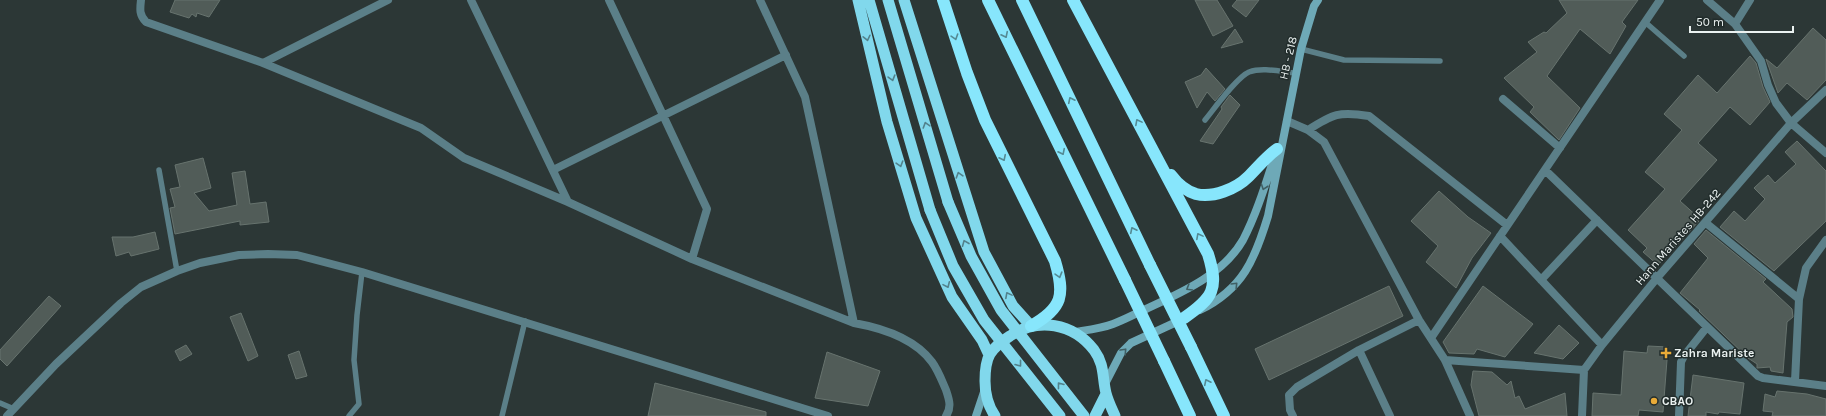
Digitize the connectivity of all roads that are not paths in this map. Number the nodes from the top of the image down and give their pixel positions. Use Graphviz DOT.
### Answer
graph roads {
  1 [pos="141,0"];
  2 [pos="388,0"];
  3 [pos="471,0"];
  4 [pos="609,0"];
  5 [pos="760,0"];
  6 [pos="858,0"];
  7 [pos="869,0"];
  8 [pos="888,0"];
  9 [pos="904,0"];
  10 [pos="943,0"];
  11 [pos="988,0"];
  12 [pos="1022,0"];
  13 [pos="1073,0"];
  14 [pos="1318,0"];
  15 [pos="1660,0"];
  16 [pos="1707,0"];
  17 [pos="1750,0"];
  18 [pos="1645,22"];
  19 [pos="1735,24"];
  20 [pos="1301,49"];
  21 [pos="786,55"];
  22 [pos="1684,56"];
  23 [pos="1440,62"];
  24 [pos="263,63"];
  25 [pos="1296,73"];
  26 [pos="1826,90"];
  27 [pos="1503,99"];
  28 [pos="662,116"];
  29 [pos="1205,120"];
  30 [pos="1286,122"];
  31 [pos="1792,123"];
  32 [pos="1308,130"];
  33 [pos="1560,148"];
  34 [pos="1277,149"];
  35 [pos="1153,150"];
  36 [pos="1826,153"];
  37 [pos="159,170"];
  38 [pos="553,170"];
  39 [pos="1545,170"];
  40 [pos="568,202"];
  41 [pos="1597,220"];
  42 [pos="1706,223"];
  43 [pos="1507,225"];
  44 [pos="1500,236"];
  45 [pos="1826,240"];
  46 [pos="692,259"];
  47 [pos="177,271"];
  48 [pos="362,272"];
  49 [pos="1214,272"];
  50 [pos="1657,278"];
  51 [pos="1541,280"];
  52 [pos="1800,299"];
  53 [pos="1184,318"];
  54 [pos="1419,320"];
  55 [pos="525,321"];
  56 [pos="854,323"];
  57 [pos="1031,326"];
  58 [pos="1707,327"];
  59 [pos="1074,332"];
  60 [pos="1431,338"];
  61 [pos="1602,345"];
  62 [pos="1359,350"];
  63 [pos="989,355"];
  64 [pos="1445,360"];
  65 [pos="1584,370"];
  66 [pos="1795,381"];
  67 [pos="1826,386"];
  68 [pos="985,388"];
  69 [pos="1105,389"];
  70 [pos="0,403"];
  71 [pos="14,409"];
  72 [pos="7,416"];
  73 [pos="349,416"];
  74 [pos="502,416"];
  75 [pos="828,416"];
  76 [pos="946,416"];
  77 [pos="976,416"];
  78 [pos="995,416"];
  79 [pos="1060,416"];
  80 [pos="1084,416"];
  81 [pos="1095,416"];
  82 [pos="1115,416"];
  83 [pos="1190,416"];
  84 [pos="1224,416"];
  85 [pos="1293,416"];
  86 [pos="1390,416"];
  87 [pos="1470,416"];
  88 [pos="1582,416"];
  89 [pos="1679,416"];
  1 -- 24 [label="street"];
  2 -- 24 [label="street"];
  3 -- 38 [label="street"];
  4 -- 28 [label="street"];
  5 -- 21 [label="street"];
  6 -- 63 [label="highway, one-way"];
  7 -- 79 [label="highway, one-way, bridge"];
  80 -- 8 [label="highway, one-way, bridge"];
  57 -- 9 [label="highway, one-way"];
  10 -- 57 [label="highway, one-way"];
  11 -- 83 [label="highway, one-way, bridge"];
  84 -- 12 [label="highway, one-way, bridge"];
  35 -- 13 [label="highway, one-way"];
  14 -- 20 [label="main road, HB - 218"];
  15 -- 18 [label="street"];
  16 -- 19 [label="street"];
  17 -- 19 [label="street"];
  18 -- 22 [label="lane"];
  18 -- 33 [label="street"];
  19 -- 31 [label="street"];
  20 -- 23 [label="lane"];
  20 -- 25 [label="main road, HB - 218"];
  21 -- 28 [label="street"];
  21 -- 56 [label="street"];
  24 -- 40 [label="street"];
  25 -- 29 [label="lane"];
  25 -- 30 [label="main road, HB - 218"];
  26 -- 31 [label="street, Hann Maristes HB-242"];
  27 -- 33 [label="street"];
  28 -- 38 [label="street"];
  28 -- 46 [label="street"];
  30 -- 32 [label="street"];
  30 -- 34 [label="main road"];
  53 -- 30 [label="main road, one-way"];
  31 -- 36 [label="street"];
  31 -- 42 [label="street, Hann Maristes HB-242"];
  32 -- 43 [label="street"];
  32 -- 54 [label="street"];
  33 -- 39 [label="street"];
  34 -- 35 [label="highway"];
  34 -- 49 [label="main road, one-way"];
  49 -- 35 [label="highway, one-way"];
  37 -- 47 [label="lane"];
  38 -- 40 [label="street"];
  39 -- 41 [label="street"];
  39 -- 43 [label="street"];
  40 -- 46 [label="street"];
  41 -- 50 [label="street"];
  41 -- 51 [label="street"];
  42 -- 50 [label="street, Hann Maristes HB-242"];
  42 -- 52 [label="street"];
  43 -- 44 [label="street"];
  44 -- 51 [label="street"];
  44 -- 60 [label="street"];
  45 -- 52 [label="street"];
  46 -- 56 [label="street"];
  47 -- 48 [label="street"];
  47 -- 71 [label="street"];
  48 -- 55 [label="street"];
  48 -- 73 [label="lane"];
  49 -- 53 [label="highway"];
  49 -- 59 [label="main road, one-way"];
  50 -- 58 [label="street"];
  50 -- 61 [label="street, Hann Maristes HB-242"];
  51 -- 61 [label="street"];
  52 -- 66 [label="street"];
  69 -- 53 [label="main road, one-way"];
  54 -- 60 [label="street"];
  54 -- 62 [label="street"];
  55 -- 74 [label="lane"];
  55 -- 75 [label="street"];
  56 -- 76 [label="street"];
  57 -- 59 [label="highway"];
  57 -- 63 [label="highway"];
  58 -- 66 [label="street"];
  58 -- 89 [label="street"];
  59 -- 69 [label="highway"];
  60 -- 64 [label="street"];
  61 -- 65 [label="street, Hann Maristes HB-242"];
  62 -- 85 [label="street"];
  62 -- 86 [label="street"];
  63 -- 68 [label="highway"];
  64 -- 65 [label="street"];
  64 -- 87 [label="street"];
  65 -- 88 [label="street"];
  66 -- 67 [label="street"];
  68 -- 77 [label="main road"];
  68 -- 78 [label="highway"];
  69 -- 81 [label="highway"];
  69 -- 82 [label="highway"];
  70 -- 71 [label="lane"];
  71 -- 72 [label="street"];
}
